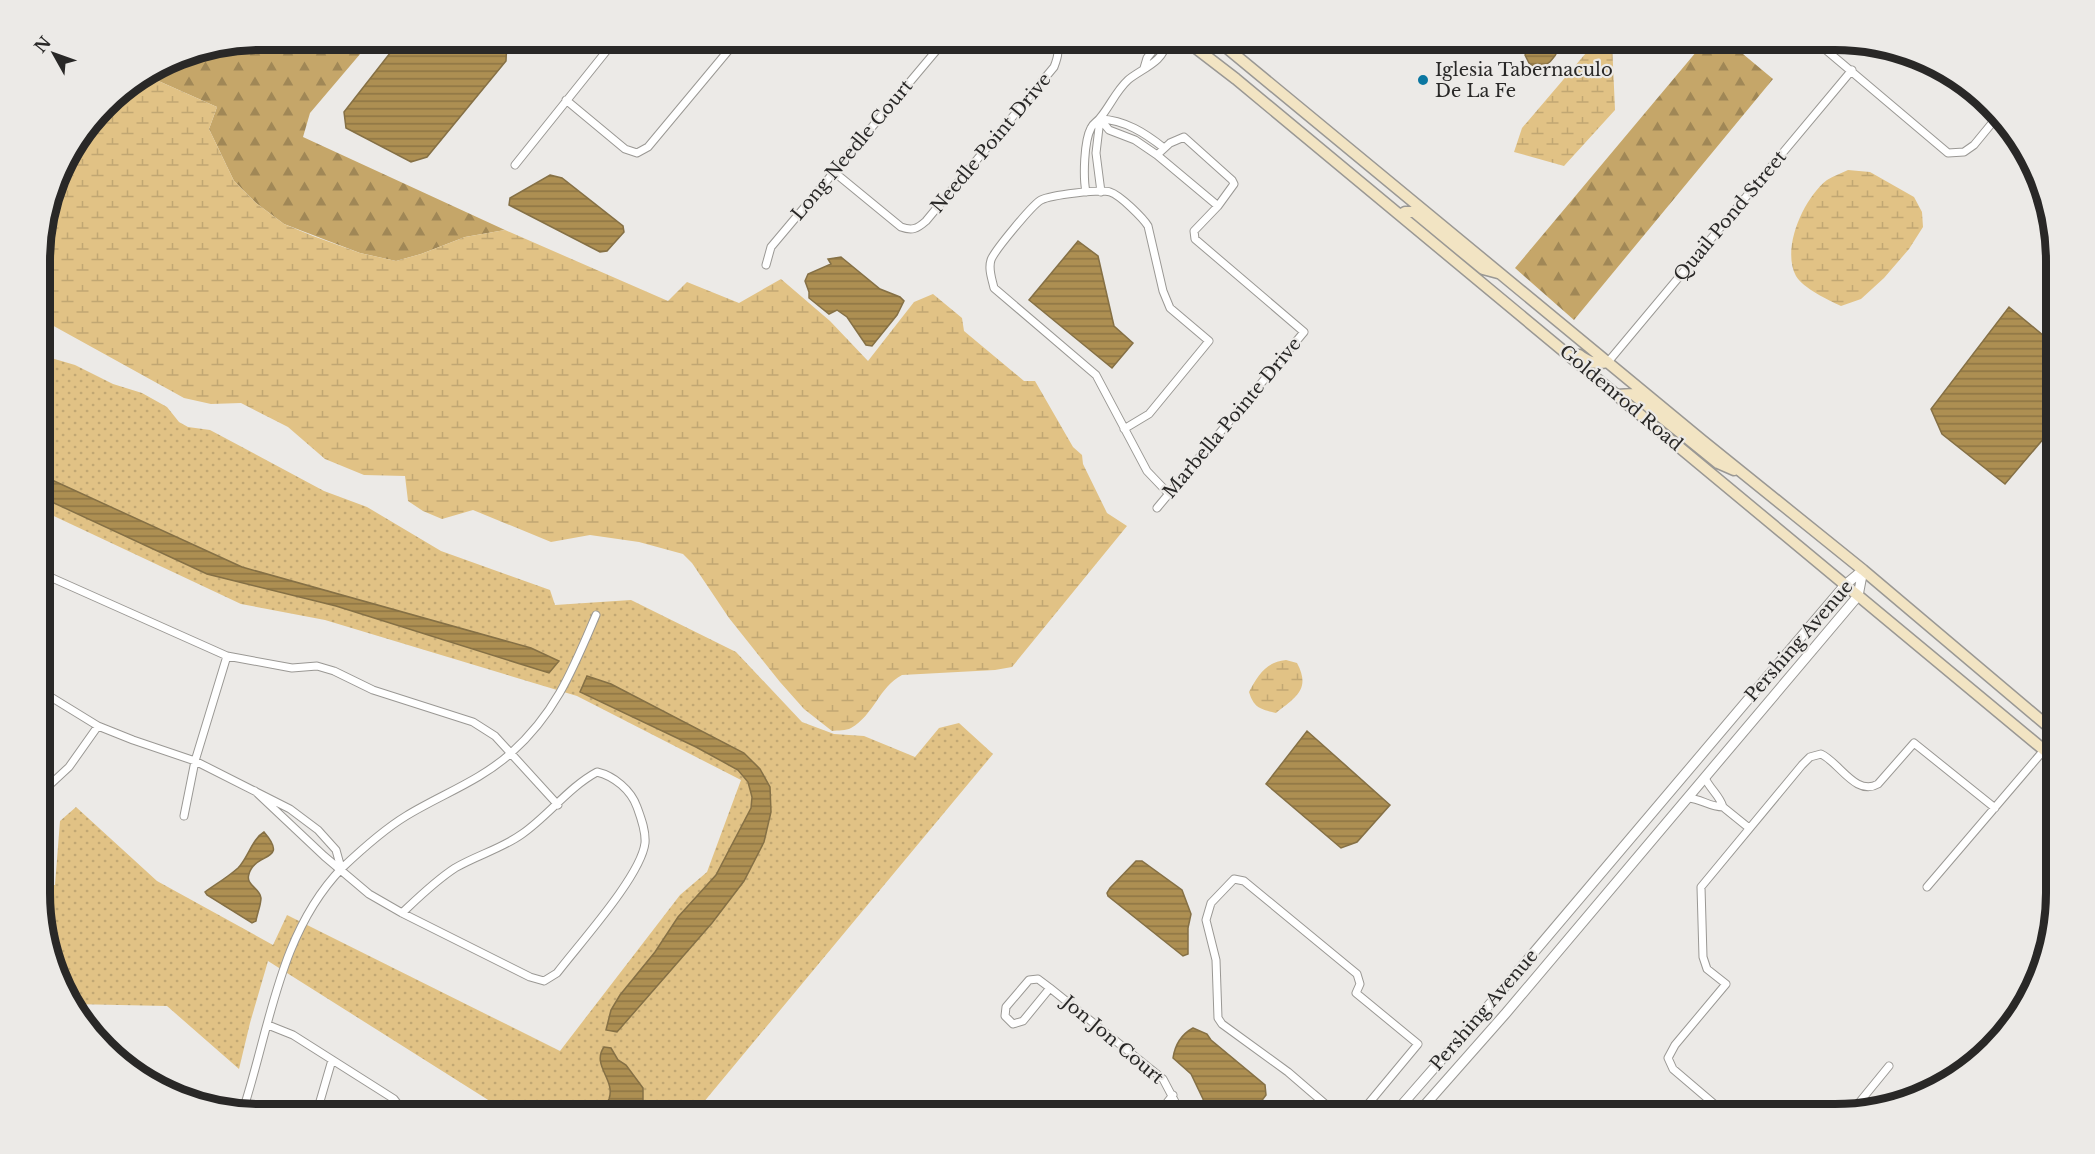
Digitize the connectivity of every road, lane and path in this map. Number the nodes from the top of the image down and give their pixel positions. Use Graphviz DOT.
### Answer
graph roads {
  1 [pos="607,50"];
  2 [pos="729,50"];
  3 [pos="937,50"];
  4 [pos="1058,50"];
  5 [pos="1164,50"];
  6 [pos="1198,50"];
  7 [pos="1229,50"];
  8 [pos="1827,50"];
  9 [pos="1852,70"];
  10 [pos="566,100"];
  11 [pos="1282,117"];
  12 [pos="1100,119"];
  13 [pos="1993,121"];
  14 [pos="1134,128"];
  15 [pos="1129,138"];
  16 [pos="1164,148"];
  17 [pos="1156,154"];
  18 [pos="515,165"];
  19 [pos="834,172"];
  20 [pos="1400,190"];
  21 [pos="1086,192"];
  22 [pos="1101,192"];
  23 [pos="1218,206"];
  24 [pos="1400,215"];
  25 [pos="766,265"];
  26 [pos="1501,274"];
  27 [pos="1476,278"];
  28 [pos="1608,362"];
  29 [pos="1617,395"];
  30 [pos="1124,429"];
  31 [pos="1743,473"];
  32 [pos="1168,493"];
  33 [pos="1157,508"];
  34 [pos="1863,570"];
  35 [pos="50,577"];
  36 [pos="1845,585"];
  37 [pos="1858,596"];
  38 [pos="596,615"];
  39 [pos="227,656"];
  40 [pos="50,697"];
  41 [pos="2046,724"];
  42 [pos="98,726"];
  43 [pos="2044,750"];
  44 [pos="511,753"];
  45 [pos="195,761"];
  46 [pos="1705,778"];
  47 [pos="50,785"];
  48 [pos="255,791"];
  49 [pos="1689,798"];
  50 [pos="558,805"];
  51 [pos="1723,807"];
  52 [pos="1995,808"];
  53 [pos="184,816"];
  54 [pos="1749,828"];
  55 [pos="341,869"];
  56 [pos="1927,887"];
  57 [pos="402,913"];
  58 [pos="1050,988"];
  59 [pos="268,1025"];
  60 [pos="332,1060"];
  61 [pos="1888,1066"];
  62 [pos="1173,1095"];
  63 [pos="1858,1103"];
  64 [pos="245,1104"];
  65 [pos="1165,1104"];
  66 [pos="1177,1104"];
  67 [pos="1326,1104"];
  68 [pos="1368,1104"];
  69 [pos="1402,1104"];
  70 [pos="1425,1104"];
  71 [pos="1714,1104"];
  72 [pos="319,1105"];
  73 [pos="398,1105"];
  1 -- 10 [label="street"];
  2 -- 10 [label="street"];
  3 -- 19 [label="street, Long Needle Court"];
  4 -- 19 [label="street, Needle Point Drive"];
  5 -- 12 [label="street"];
  6 -- 11 [label="main road, Goldenrod Road"];
  7 -- 20 [label="main road, Goldenrod Road"];
  8 -- 9 [label="street"];
  9 -- 13 [label="street"];
  9 -- 28 [label="street, Quail Pond Street"];
  10 -- 18 [label="street"];
  11 -- 20 [label="main road"];
  11 -- 24 [label="main road, Goldenrod Road"];
  12 -- 14 [label="street"];
  12 -- 15 [label="street"];
  12 -- 21 [label="street"];
  12 -- 22 [label="street"];
  14 -- 15 [label="street"];
  14 -- 16 [label="street"];
  15 -- 17 [label="street"];
  16 -- 17 [label="street"];
  16 -- 23 [label="street, Marbella Pointe Drive"];
  17 -- 23 [label="street"];
  19 -- 25 [label="street, Long Needle Court"];
  20 -- 26 [label="main road, Goldenrod Road"];
  21 -- 22 [label="street"];
  21 -- 30 [label="street"];
  22 -- 30 [label="street"];
  23 -- 32 [label="street, Marbella Pointe Drive"];
  24 -- 26 [label="main road"];
  24 -- 27 [label="main road, Goldenrod Road"];
  26 -- 28 [label="main road, Goldenrod Road"];
  27 -- 28 [label="main road"];
  27 -- 29 [label="main road, Goldenrod Road"];
  28 -- 31 [label="main road, Goldenrod Road"];
  29 -- 31 [label="main road"];
  29 -- 36 [label="main road, Goldenrod Road"];
  30 -- 32 [label="street"];
  31 -- 34 [label="main road, Goldenrod Road"];
  32 -- 33 [label="street, Marbella Pointe Drive"];
  34 -- 36 [label="street, Pershing Avenue"];
  34 -- 37 [label="street, Pershing Avenue"];
  34 -- 41 [label="main road, Goldenrod Road"];
  35 -- 39 [label="street"];
  36 -- 37 [label="main road, Goldenrod Road"];
  36 -- 69 [label="street, Pershing Avenue"];
  37 -- 43 [label="main road, Goldenrod Road"];
  37 -- 46 [label="street, Pershing Avenue"];
  38 -- 44 [label="street"];
  39 -- 44 [label="street"];
  39 -- 45 [label="street"];
  40 -- 42 [label="street"];
  42 -- 45 [label="street"];
  42 -- 47 [label="street"];
  43 -- 52 [label="street"];
  44 -- 50 [label="street"];
  44 -- 55 [label="street"];
  45 -- 48 [label="street"];
  45 -- 53 [label="street"];
  46 -- 49 [label="street, Pershing Avenue"];
  46 -- 51 [label="street"];
  48 -- 55 [label="street"];
  48 -- 55 [label="street"];
  49 -- 51 [label="street"];
  49 -- 70 [label="street, Pershing Avenue"];
  50 -- 57 [label="street"];
  50 -- 57 [label="street"];
  51 -- 54 [label="street"];
  52 -- 54 [label="street"];
  52 -- 56 [label="street"];
  54 -- 71 [label="street"];
  55 -- 57 [label="street"];
  55 -- 59 [label="street"];
  58 -- 58 [label="street, Jon Jon Court"];
  58 -- 62 [label="street, Jon Jon Court"];
  59 -- 60 [label="street"];
  59 -- 64 [label="street"];
  60 -- 72 [label="street"];
  60 -- 73 [label="street"];
  61 -- 63 [label="street"];
  62 -- 65 [label="street, Jon Jon Court"];
  62 -- 66 [label="street, Jon Jon Court"];
  67 -- 68 [label="street"];
}
